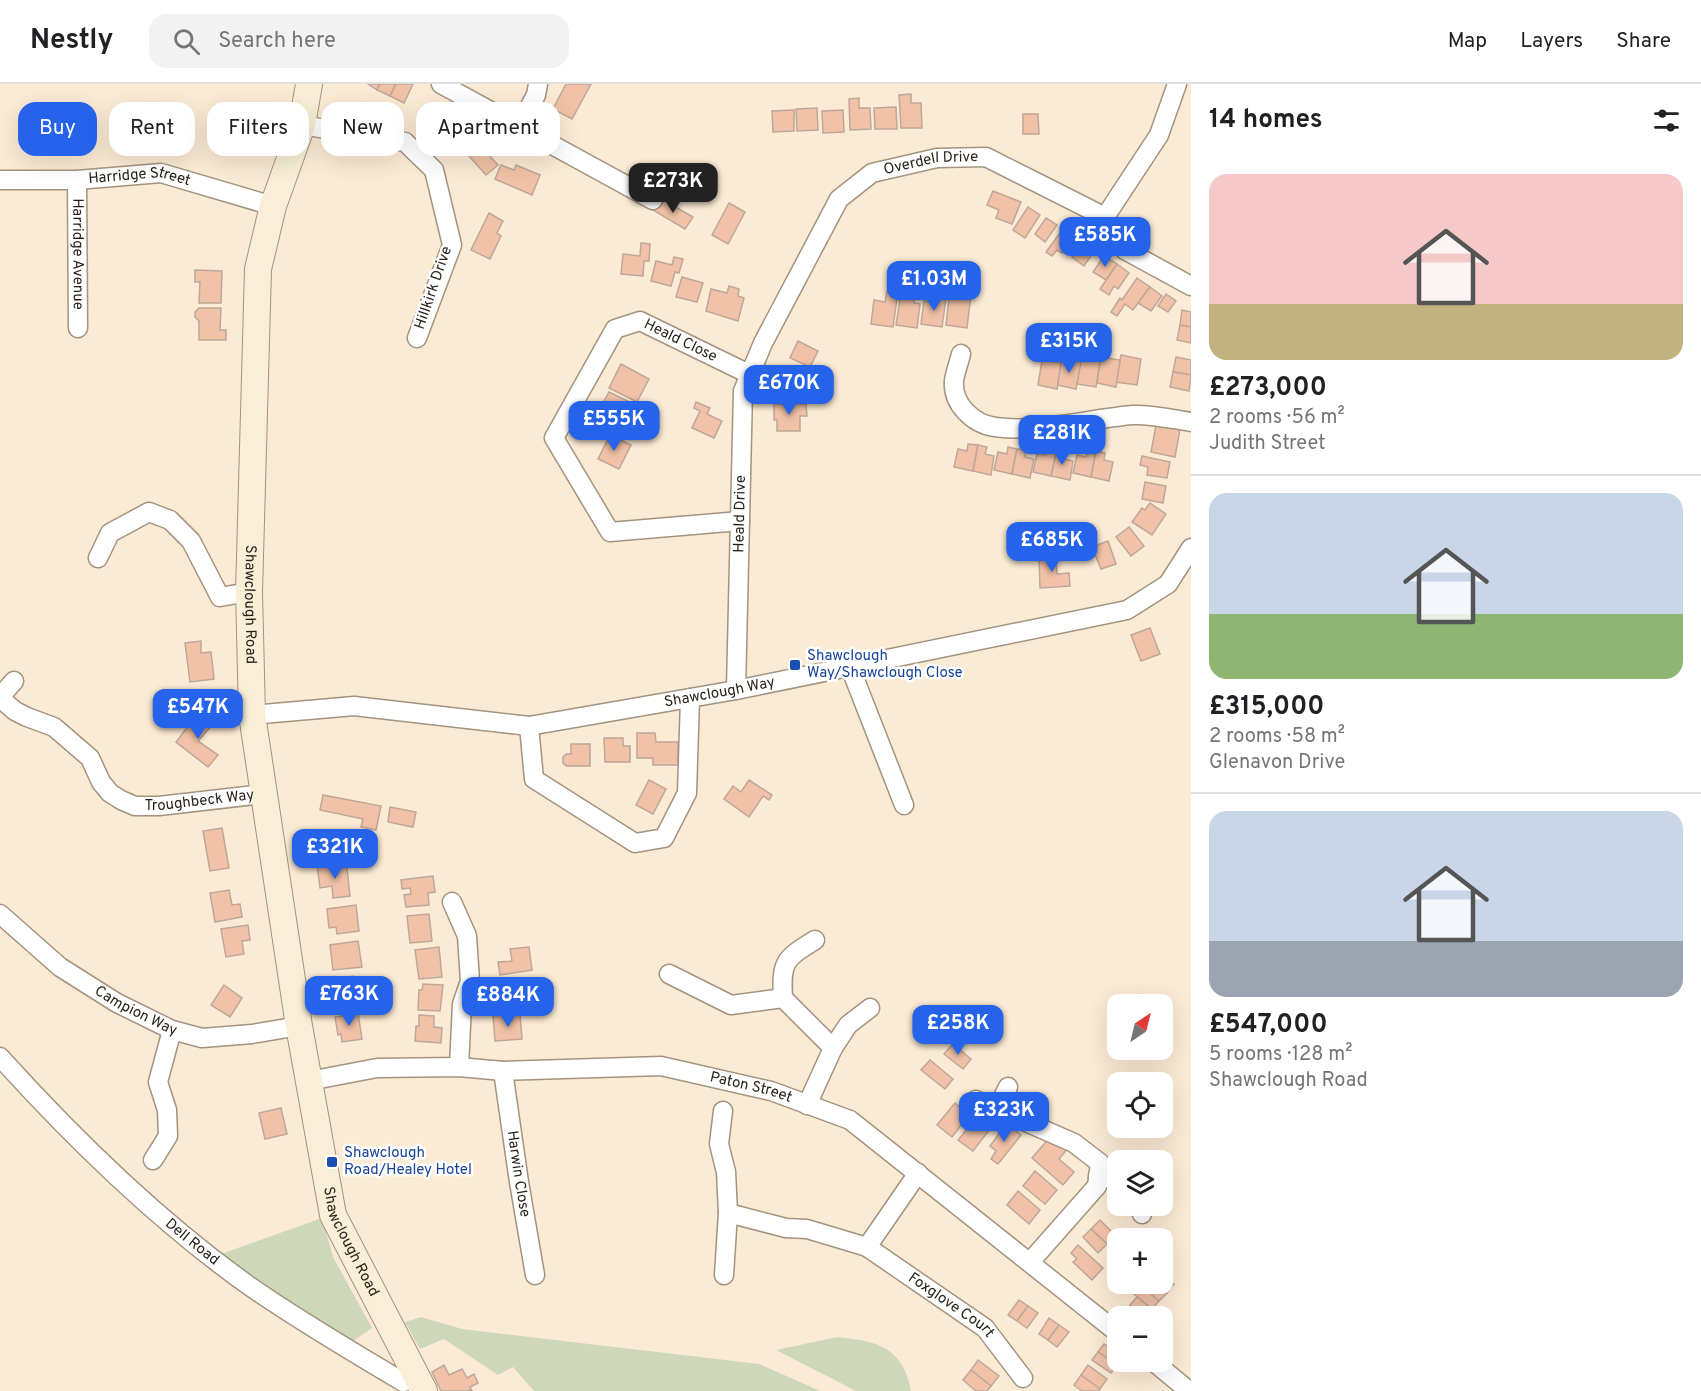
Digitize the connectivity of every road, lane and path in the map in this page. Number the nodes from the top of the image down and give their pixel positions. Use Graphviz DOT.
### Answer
graph roads {
  1 [pos="309,84"];
  2 [pos="441,84"];
  3 [pos="538,84"];
  4 [pos="1177,84"];
  5 [pos="306,102"];
  6 [pos="474,102"];
  7 [pos="532,102"];
  8 [pos="309,125"];
  9 [pos="560,150"];
  10 [pos="291,156"];
  11 [pos="0,180"];
  12 [pos="77,180"];
  13 [pos="652,200"];
  14 [pos="273,206"];
  15 [pos="1105,217"];
  16 [pos="1191,286"];
  17 [pos="78,328"];
  18 [pos="417,338"];
  19 [pos="763,344"];
  20 [pos="962,354"];
  21 [pos="751,375"];
  22 [pos="1191,422"];
  23 [pos="740,521"];
  24 [pos="1191,548"];
  25 [pos="98,558"];
  26 [pos="249,592"];
  27 [pos="850,667"];
  28 [pos="14,681"];
  29 [pos="736,690"];
  30 [pos="0,698"];
  31 [pos="690,698"];
  32 [pos="252,715"];
  33 [pos="529,726"];
  34 [pos="263,794"];
  35 [pos="904,805"];
  36 [pos="452,902"];
  37 [pos="0,914"];
  38 [pos="815,940"];
  39 [pos="669,974"];
  40 [pos="783,999"];
  41 [pos="870,1008"];
  42 [pos="299,1026"];
  43 [pos="172,1030"];
  44 [pos="833,1048"];
  45 [pos="0,1057"];
  46 [pos="459,1067"];
  47 [pos="503,1071"];
  48 [pos="309,1081"];
  49 [pos="1008,1087"];
  50 [pos="976,1100"];
  51 [pos="807,1105"];
  52 [pos="998,1109"];
  53 [pos="723,1112"];
  54 [pos="153,1160"];
  55 [pos="918,1173"];
  56 [pos="1098,1176"];
  57 [pos="1107,1178"];
  58 [pos="728,1213"];
  59 [pos="867,1247"];
  60 [pos="1030,1262"];
  61 [pos="536,1275"];
  62 [pos="724,1275"];
  63 [pos="1107,1324"];
  64 [pos="1166,1372"];
  65 [pos="1023,1378"];
  66 [pos="421,1385"];
  67 [pos="1190,1391"];
  1 -- 5 [label="main road, Shawclough Road"];
  2 -- 6 [label="street"];
  3 -- 7 [label="street"];
  4 -- 15 [label="street"];
  8 -- 18 [label="street, Hillkirk Drive"];
  9 -- 13 [label="street"];
  10 -- 14 [label="main road, Shawclough Road"];
  11 -- 12 [label="street, Harridge Street"];
  12 -- 14 [label="street, Harridge Street"];
  12 -- 17 [label="street, Harridge Avenue"];
  14 -- 26 [label="main road, Shawclough Road"];
  15 -- 16 [label="street"];
  15 -- 19 [label="street, Overdell Drive"];
  19 -- 21 [label="street, Heald Drive"];
  20 -- 22 [label="street"];
  21 -- 23 [label="street, Heald Drive"];
  21 -- 23 [label="street, Heald Close"];
  23 -- 29 [label="street, Heald Drive"];
  24 -- 27 [label="street, Shawclough Way"];
  25 -- 26 [label="street"];
  26 -- 32 [label="main road, Shawclough Road"];
  27 -- 29 [label="street, Shawclough Way"];
  27 -- 35 [label="street"];
  28 -- 30 [label="street"];
  29 -- 31 [label="street, Shawclough Way"];
  30 -- 34 [label="street, Troughbeck Way"];
  31 -- 33 [label="street, Shawclough Way"];
  31 -- 33 [label="street"];
  32 -- 33 [label="street, Shawclough Way"];
  32 -- 34 [label="main road, Shawclough Road"];
  34 -- 42 [label="main road, Shawclough Road"];
  36 -- 46 [label="street"];
  37 -- 43 [label="street, Campion Way"];
  38 -- 40 [label="street"];
  39 -- 40 [label="street"];
  40 -- 44 [label="street"];
  41 -- 44 [label="street"];
  42 -- 43 [label="street, Campion Way"];
  42 -- 48 [label="main road, Shawclough Road"];
  43 -- 54 [label="street"];
  44 -- 51 [label="street"];
  45 -- 66 [label="street, Dell Road"];
  46 -- 47 [label="street, Paton Street"];
  46 -- 48 [label="street, Paton Street"];
  47 -- 51 [label="street, Paton Street"];
  47 -- 61 [label="street, Harwin Close"];
  48 -- 66 [label="main road, Shawclough Road"];
  49 -- 52 [label="street"];
  50 -- 52 [label="street"];
  51 -- 55 [label="street, Paton Street"];
  52 -- 56 [label="street"];
  53 -- 58 [label="street"];
  55 -- 59 [label="street"];
  55 -- 60 [label="street, Paton Street"];
  56 -- 57 [label="street"];
  56 -- 60 [label="street"];
  58 -- 59 [label="street, Foxglove Court"];
  58 -- 62 [label="street"];
  59 -- 65 [label="street, Foxglove Court"];
  60 -- 63 [label="street, Paton Street"];
  64 -- 67 [label="street"];
}
